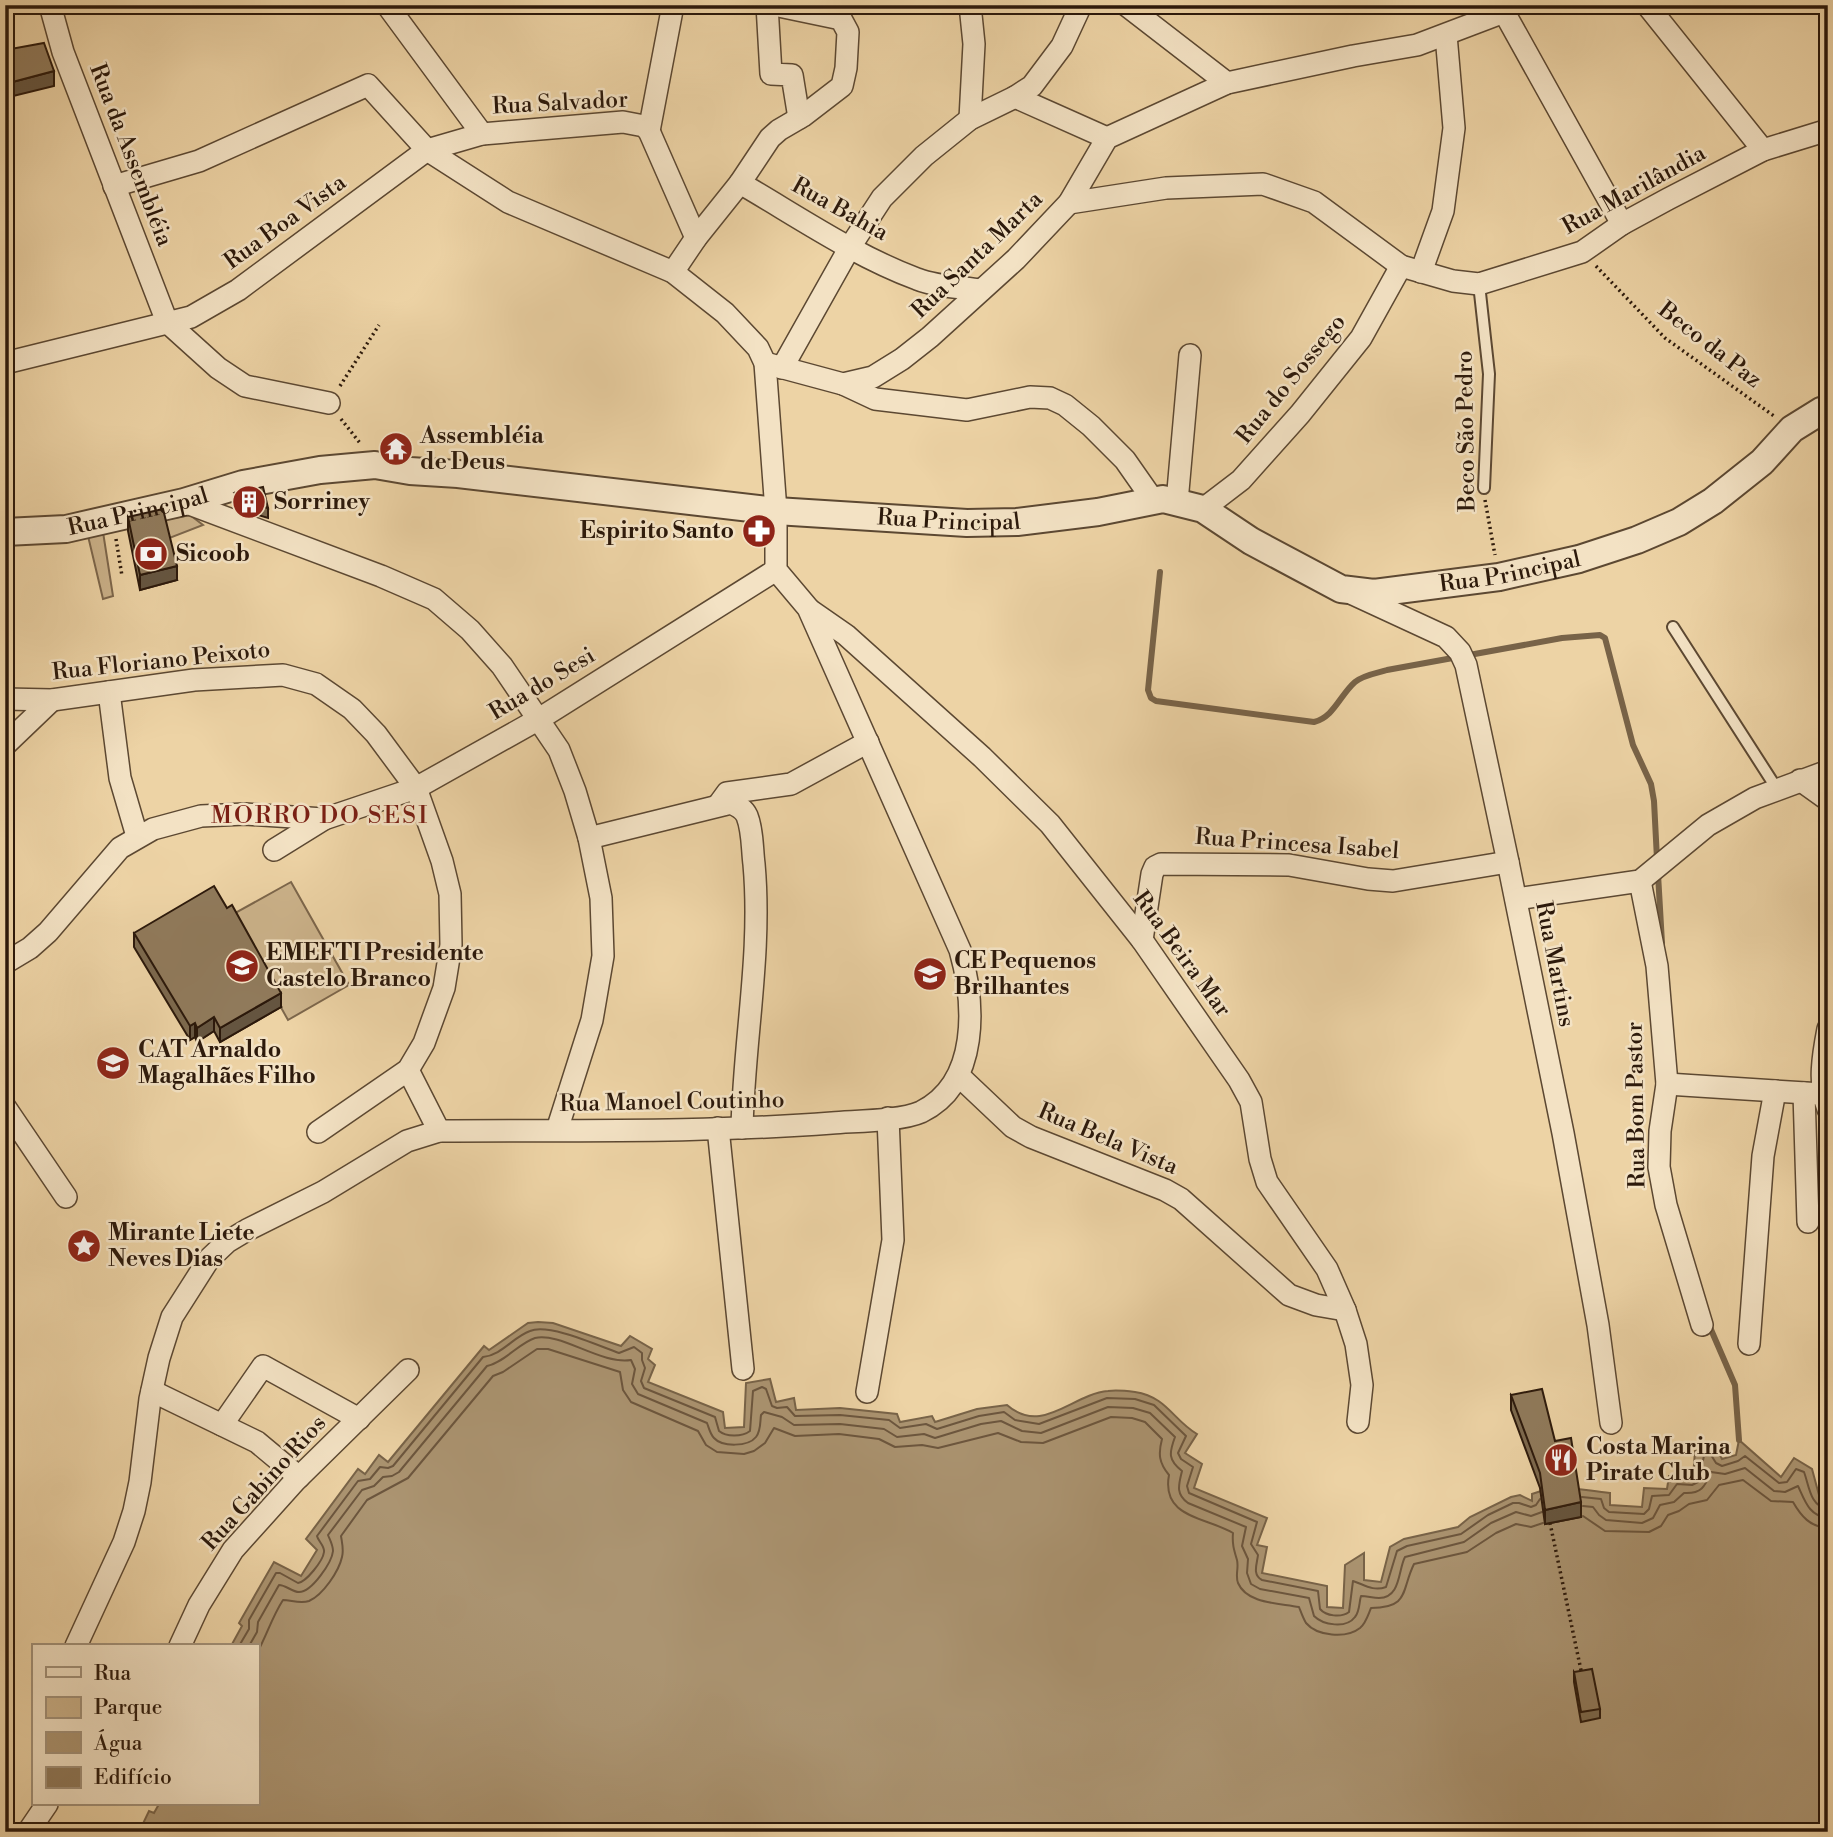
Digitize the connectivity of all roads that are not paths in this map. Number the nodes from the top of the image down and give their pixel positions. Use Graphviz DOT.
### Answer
graph roads {
  1 [pos="50,5"];
  2 [pos="387,5"];
  3 [pos="673,5"];
  4 [pos="767,5"];
  5 [pos="774,5"];
  6 [pos="970,5"];
  7 [pos="1082,5"];
  8 [pos="1126,5"];
  9 [pos="1647,5"];
  10 [pos="1508,8"];
  11 [pos="1446,35"];
  12 [pos="1227,83"];
  13 [pos="1015,97"];
  14 [pos="799,118"];
  15 [pos="970,118"];
  16 [pos="1828,130"];
  17 [pos="649,131"];
  18 [pos="482,134"];
  19 [pos="1107,138"];
  20 [pos="427,150"];
  21 [pos="1763,150"];
  22 [pos="740,183"];
  23 [pos="114,186"];
  24 [pos="1069,203"];
  25 [pos="1622,225"];
  26 [pos="696,238"];
  27 [pos="850,247"];
  28 [pos="1411,269"];
  29 [pos="673,272"];
  30 [pos="1479,284"];
  31 [pos="981,290"];
  32 [pos="167,322"];
  33 [pos="1189,355"];
  34 [pos="5,363"];
  35 [pos="774,366"];
  36 [pos="843,384"];
  37 [pos="329,403"];
  38 [pos="1828,409"];
  39 [pos="1484,488"];
  40 [pos="1165,501"];
  41 [pos="184,502"];
  42 [pos="1203,509"];
  43 [pos="776,511"];
  44 [pos="5,532"];
  45 [pos="776,570"];
  46 [pos="1341,589"];
  47 [pos="808,608"];
  48 [pos="1673,627"];
  49 [pos="109,692"];
  50 [pos="5,699"];
  51 [pos="52,700"];
  52 [pos="539,719"];
  53 [pos="868,742"];
  54 [pos="5,745"];
  55 [pos="1828,771"];
  56 [pos="1800,780"];
  57 [pos="416,788"];
  58 [pos="1777,789"];
  59 [pos="1828,800"];
  60 [pos="718,806"];
  61 [pos="324,819"];
  62 [pos="137,836"];
  63 [pos="589,838"];
  64 [pos="274,850"];
  65 [pos="1508,862"];
  66 [pos="1640,881"];
  67 [pos="1516,899"];
  68 [pos="1142,940"];
  69 [pos="5,963"];
  70 [pos="1828,1029"];
  71 [pos="408,1070"];
  72 [pos="959,1076"];
  73 [pos="1667,1084"];
  74 [pos="1775,1091"];
  75 [pos="1818,1099"];
  76 [pos="5,1107"];
  77 [pos="888,1118"];
  78 [pos="718,1128"];
  79 [pos="742,1128"];
  80 [pos="557,1130"];
  81 [pos="439,1131"];
  82 [pos="318,1132"];
  83 [pos="66,1198"];
  84 [pos="1808,1222"];
  85 [pos="1345,1310"];
  86 [pos="1702,1325"];
  87 [pos="1749,1344"];
  88 [pos="408,1370"];
  89 [pos="744,1370"];
  90 [pos="152,1391"];
  91 [pos="867,1392"];
  92 [pos="359,1419"];
  93 [pos="1358,1422"];
  94 [pos="1611,1423"];
  95 [pos="222,1425"];
  96 [pos="299,1477"];
  97 [pos="77,1644"];
  98 [pos="181,1644"];
  99 [pos="46,1806"];
  100 [pos="29,1829"];
  1 -- 23 [label="street, Rua da Assembléia"];
  2 -- 18 [label="street"];
  3 -- 17 [label="street"];
  4 -- 14 [label="street"];
  5 -- 14 [label="street"];
  6 -- 15 [label="street"];
  7 -- 13 [label="street"];
  8 -- 12 [label="street"];
  9 -- 21 [label="street"];
  10 -- 11 [label="street"];
  10 -- 25 [label="street"];
  11 -- 12 [label="street"];
  11 -- 28 [label="street, Rua do Sossego"];
  12 -- 19 [label="street"];
  13 -- 15 [label="street"];
  13 -- 19 [label="street"];
  14 -- 22 [label="street"];
  15 -- 27 [label="street"];
  16 -- 21 [label="street, Rua Marilândia"];
  17 -- 18 [label="street, Rua Salvador"];
  17 -- 26 [label="street, Rua Salvador"];
  18 -- 20 [label="street, Rua Salvador"];
  19 -- 24 [label="street, Rua Santa Marta"];
  20 -- 23 [label="street"];
  20 -- 29 [label="street"];
  20 -- 32 [label="street, Rua Boa Vista"];
  21 -- 25 [label="street, Rua Marilândia"];
  22 -- 26 [label="street"];
  22 -- 27 [label="street, Rua Bahia"];
  23 -- 32 [label="street, Rua da Assembléia"];
  24 -- 28 [label="street, Rua Marilândia"];
  24 -- 31 [label="street, Rua Santa Marta"];
  25 -- 30 [label="street, Rua Marilândia"];
  26 -- 29 [label="street"];
  27 -- 31 [label="street, Rua Bahia"];
  27 -- 35 [label="street"];
  28 -- 30 [label="street, Rua Marilândia"];
  28 -- 42 [label="street, Rua do Sossego"];
  29 -- 35 [label="street"];
  30 -- 39 [label="lane, Beco São Pedro"];
  31 -- 36 [label="street, Rua Santa Marta"];
  32 -- 34 [label="street"];
  32 -- 37 [label="street, Rua da Assembléia"];
  33 -- 40 [label="street"];
  35 -- 36 [label="street"];
  35 -- 43 [label="street"];
  36 -- 40 [label="street"];
  38 -- 46 [label="street, Rua Principal"];
  40 -- 42 [label="street, Rua Principal"];
  40 -- 43 [label="street, Rua Principal"];
  41 -- 43 [label="street, Rua Principal"];
  41 -- 44 [label="street, Rua Principal"];
  41 -- 52 [label="street"];
  42 -- 46 [label="street, Rua Principal"];
  43 -- 45 [label="street"];
  45 -- 47 [label="street, Rua Manoel Coutinho"];
  45 -- 52 [label="street, Rua do Sesi"];
  46 -- 65 [label="street, Rua Martins"];
  47 -- 53 [label="street, Rua Manoel Coutinho"];
  47 -- 68 [label="street, Rua Beira Mar"];
  48 -- 58 [label="lane"];
  49 -- 51 [label="street, Rua Floriano Peixoto"];
  49 -- 57 [label="street, Rua Floriano Peixoto"];
  49 -- 62 [label="street"];
  50 -- 51 [label="street, Rua Floriano Peixoto"];
  51 -- 54 [label="street"];
  52 -- 57 [label="street, Rua do Sesi"];
  52 -- 63 [label="street"];
  53 -- 60 [label="street"];
  53 -- 72 [label="street, Rua Manoel Coutinho"];
  55 -- 56 [label="street"];
  56 -- 58 [label="street"];
  56 -- 59 [label="street"];
  57 -- 61 [label="street, Rua do Sesi"];
  57 -- 71 [label="street, Rua Floriano Peixoto"];
  58 -- 66 [label="street"];
  60 -- 63 [label="street"];
  60 -- 79 [label="street"];
  61 -- 62 [label="street, Rua do Sesi"];
  61 -- 64 [label="street, Rua do Sesi"];
  62 -- 69 [label="street, Rua do Sesi"];
  63 -- 80 [label="street"];
  65 -- 67 [label="street, Rua Martins"];
  65 -- 68 [label="street, Rua Princesa Isabel"];
  66 -- 67 [label="street"];
  66 -- 73 [label="street, Rua Bom Pastor"];
  67 -- 94 [label="street, Rua Martins"];
  68 -- 85 [label="street, Rua Beira Mar"];
  70 -- 75 [label="street"];
  71 -- 81 [label="street"];
  71 -- 82 [label="street, Rua Floriano Peixoto"];
  72 -- 77 [label="street, Rua Manoel Coutinho"];
  72 -- 85 [label="street, Rua Bela Vista"];
  73 -- 74 [label="street"];
  73 -- 86 [label="street, Rua Bom Pastor"];
  74 -- 75 [label="street"];
  74 -- 87 [label="street"];
  75 -- 84 [label="street"];
  76 -- 83 [label="street"];
  77 -- 79 [label="street, Rua Manoel Coutinho"];
  77 -- 91 [label="street"];
  78 -- 79 [label="street, Rua Manoel Coutinho"];
  78 -- 80 [label="street, Rua Manoel Coutinho"];
  78 -- 89 [label="street"];
  80 -- 81 [label="street, Rua Manoel Coutinho"];
  81 -- 90 [label="street, Rua Manoel Coutinho"];
  85 -- 93 [label="street, Rua Beira Mar"];
  88 -- 92 [label="street, Rua Gabino Rios"];
  90 -- 95 [label="street"];
  90 -- 97 [label="street, Rua Manoel Coutinho"];
  92 -- 95 [label="street"];
  92 -- 96 [label="street, Rua Gabino Rios"];
  95 -- 96 [label="street"];
  96 -- 98 [label="street, Rua Gabino Rios"];
  99 -- 100 [label="street"];
}
